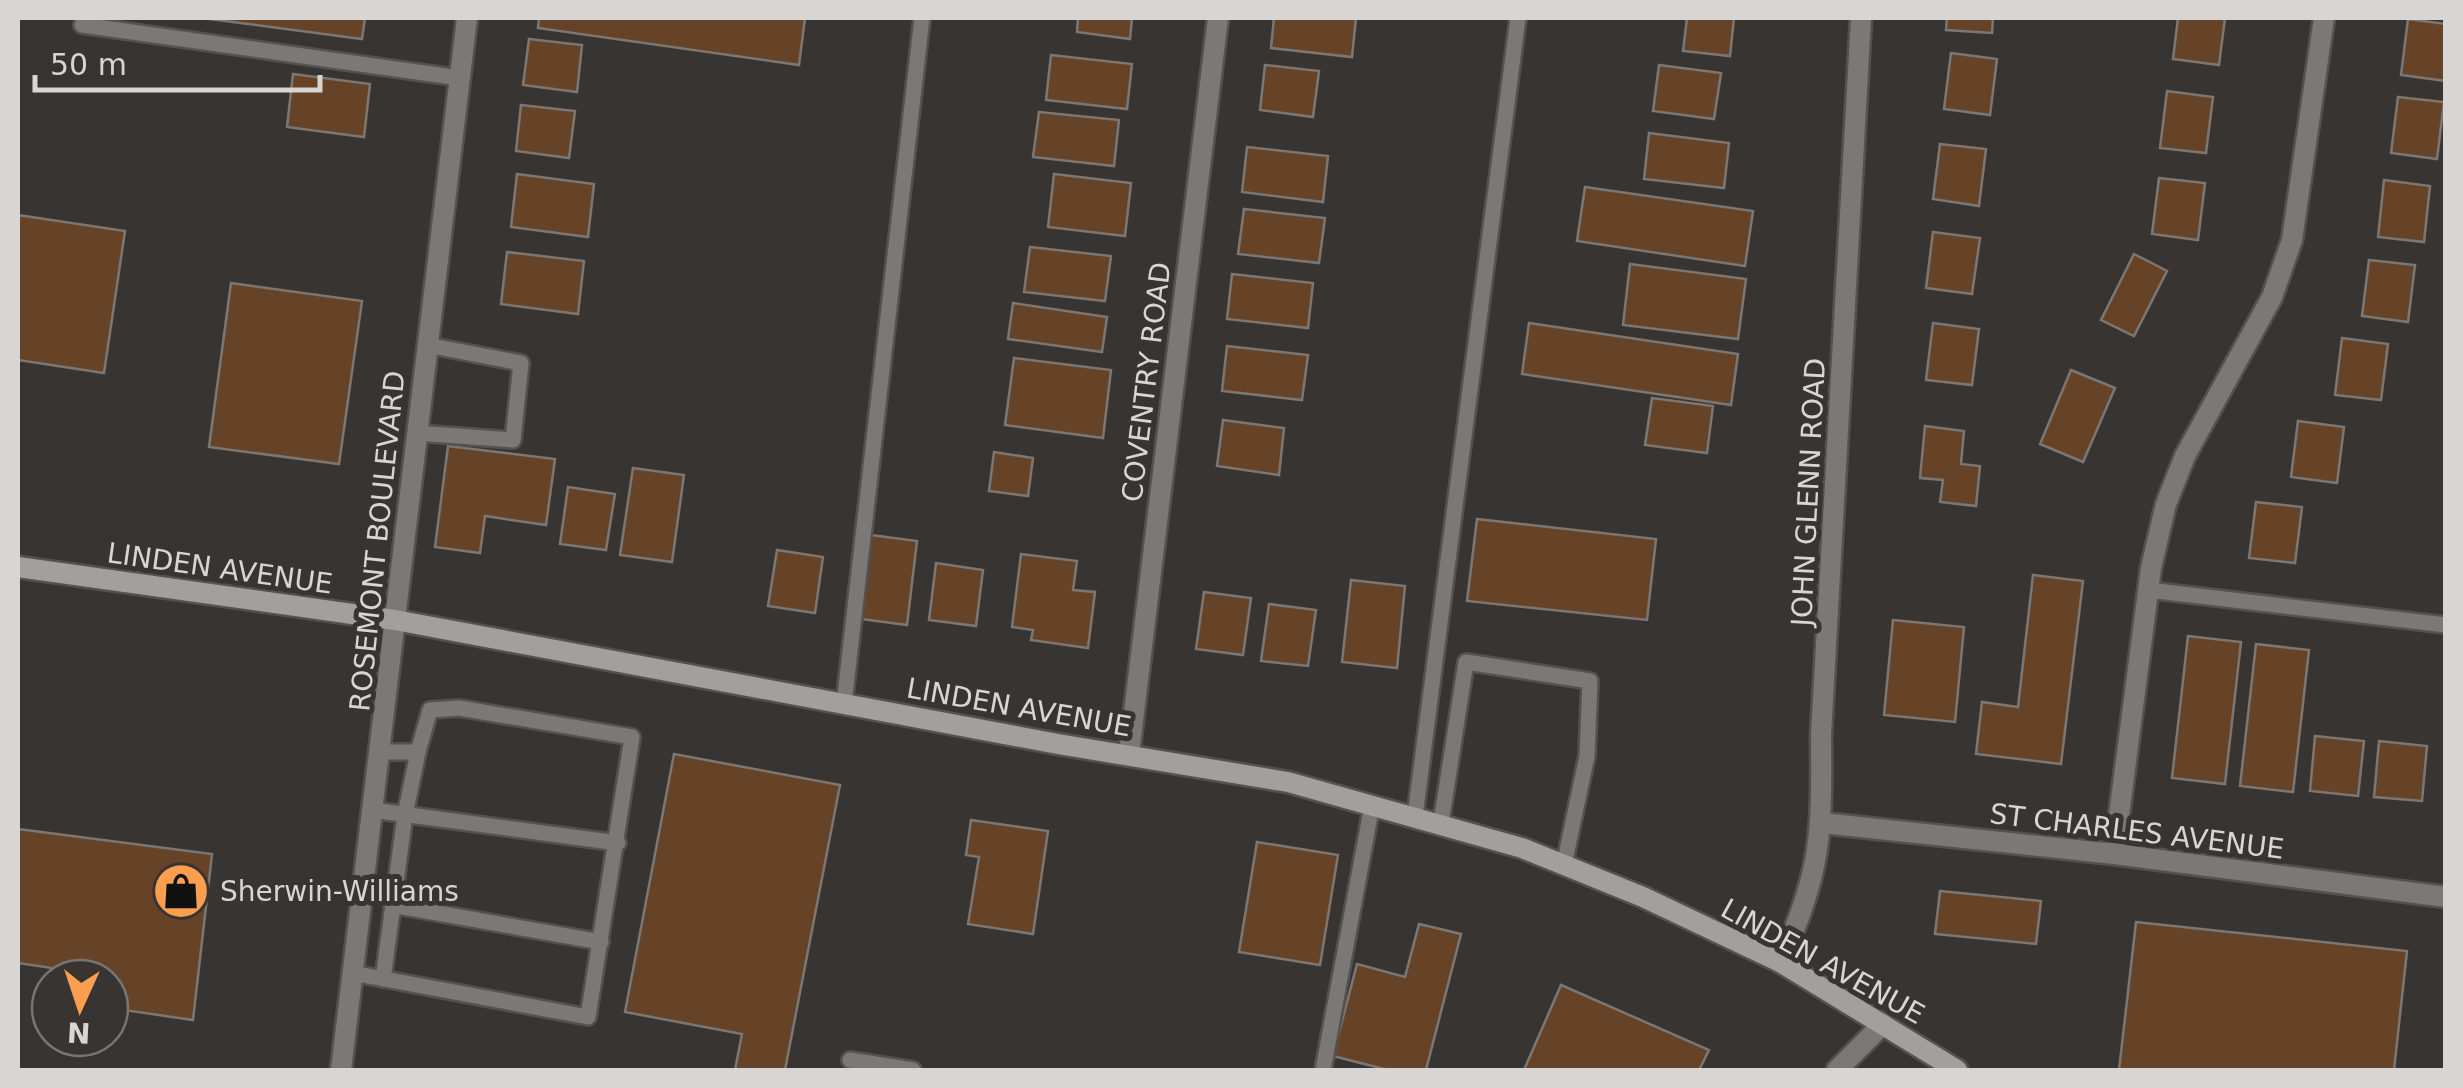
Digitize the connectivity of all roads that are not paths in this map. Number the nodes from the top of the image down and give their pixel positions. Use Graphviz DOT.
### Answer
graph roads {
  1 [pos="467,18"];
  2 [pos="922,18"];
  3 [pos="1218,18"];
  4 [pos="1518,18"];
  5 [pos="1861,18"];
  6 [pos="2324,18"];
  7 [pos="82,26"];
  8 [pos="460,78"];
  9 [pos="427,345"];
  10 [pos="416,433"];
  11 [pos="18,567"];
  12 [pos="2148,590"];
  13 [pos="395,620"];
  14 [pos="2446,625"];
  15 [pos="844,704"];
  16 [pos="381,752"];
  17 [pos="418,752"];
  18 [pos="1129,754"];
  19 [pos="1372,805"];
  20 [pos="372,810"];
  21 [pos="405,814"];
  22 [pos="1415,816"];
  23 [pos="1441,823"];
  24 [pos="1822,823"];
  25 [pos="618,844"];
  26 [pos="2114,854"];
  27 [pos="1564,864"];
  28 [pos="2446,897"];
  29 [pos="392,906"];
  30 [pos="601,942"];
  31 [pos="1780,962"];
  32 [pos="352,973"];
  33 [pos="383,979"];
  34 [pos="1883,1024"];
  35 [pos="850,1060"];
  36 [pos="341,1070"];
  37 [pos="913,1070"];
  38 [pos="1323,1070"];
  39 [pos="1837,1070"];
  40 [pos="1958,1070"];
  1 -- 8 [label="street, ROSEMONT BOULEVARD"];
  2 -- 15 [label="lane"];
  3 -- 18 [label="street, COVENTRY ROAD"];
  4 -- 22 [label="lane"];
  5 -- 24 [label="street, JOHN GLENN ROAD"];
  6 -- 12 [label="street"];
  7 -- 8 [label="lane"];
  8 -- 9 [label="street, ROSEMONT BOULEVARD"];
  9 -- 10 [label="street, ROSEMONT BOULEVARD"];
  9 -- 10 [label="lane"];
  10 -- 13 [label="street, ROSEMONT BOULEVARD"];
  11 -- 13 [label="main road, LINDEN AVENUE"];
  12 -- 14 [label="lane"];
  12 -- 26 [label="street"];
  13 -- 15 [label="main road, LINDEN AVENUE"];
  13 -- 16 [label="street, ROSEMONT BOULEVARD"];
  15 -- 18 [label="main road, LINDEN AVENUE"];
  16 -- 17 [label="lane"];
  16 -- 20 [label="street, ROSEMONT BOULEVARD"];
  17 -- 21 [label="lane"];
  17 -- 25 [label="lane"];
  18 -- 19 [label="main road, LINDEN AVENUE"];
  19 -- 22 [label="main road, LINDEN AVENUE"];
  19 -- 38 [label="lane"];
  20 -- 21 [label="lane"];
  20 -- 32 [label="street, ROSEMONT BOULEVARD"];
  21 -- 25 [label="lane"];
  21 -- 29 [label="lane"];
  22 -- 23 [label="main road, LINDEN AVENUE"];
  23 -- 27 [label="main road, LINDEN AVENUE"];
  23 -- 27 [label="lane"];
  24 -- 26 [label="street, ST CHARLES AVENUE"];
  24 -- 31 [label="street, JOHN GLENN ROAD"];
  25 -- 30 [label="lane"];
  26 -- 28 [label="street, ST CHARLES AVENUE"];
  27 -- 31 [label="main road, LINDEN AVENUE"];
  29 -- 30 [label="lane"];
  29 -- 33 [label="lane"];
  30 -- 33 [label="lane"];
  31 -- 34 [label="main road, LINDEN AVENUE"];
  32 -- 33 [label="lane"];
  32 -- 36 [label="street, ROSEMONT BOULEVARD"];
  34 -- 39 [label="street"];
  34 -- 40 [label="main road, LINDEN AVENUE"];
  35 -- 37 [label="lane"];
}
